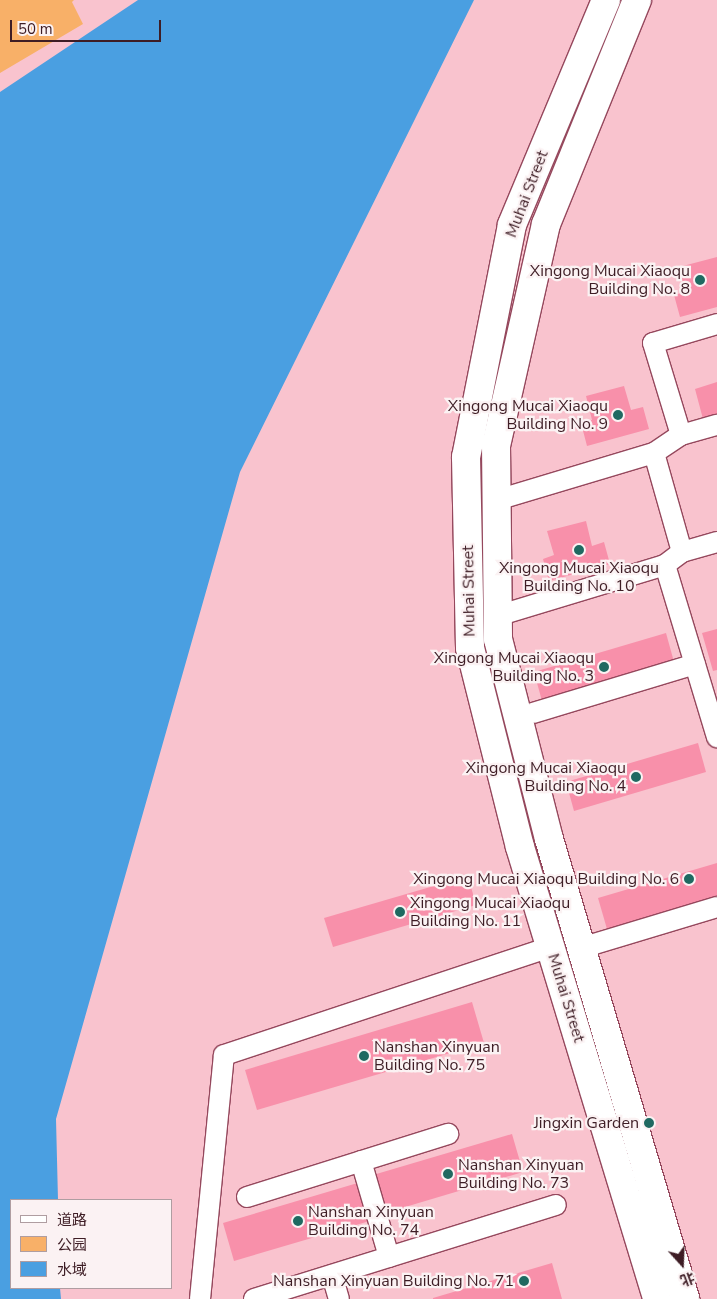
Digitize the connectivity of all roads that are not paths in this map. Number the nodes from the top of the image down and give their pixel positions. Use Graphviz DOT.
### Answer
graph roads {
  1 [pos="606,0"];
  2 [pos="637,0"];
  3 [pos="717,324"];
  4 [pos="717,425"];
  5 [pos="681,435"];
  6 [pos="654,453"];
  7 [pos="496,500"];
  8 [pos="717,542"];
  9 [pos="682,552"];
  10 [pos="666,565"];
  11 [pos="497,616"];
  12 [pos="695,664"];
  13 [pos="533,713"];
  14 [pos="717,737"];
  15 [pos="717,907"];
  16 [pos="550,947"];
  17 [pos="581,948"];
  18 [pos="448,1134"];
  19 [pos="361,1161"];
  20 [pos="247,1197"];
  21 [pos="556,1205"];
  22 [pos="389,1257"];
  23 [pos="332,1275"];
  24 [pos="200,1299"];
  25 [pos="254,1299"];
  26 [pos="339,1299"];
  27 [pos="657,1299"];
  28 [pos="685,1299"];
  1 -- 16 [label="main road, Muhai Street"];
  2 -- 7 [label="main road, Muhai Street"];
  3 -- 5 [label="street"];
  4 -- 5 [label="street"];
  5 -- 6 [label="street"];
  6 -- 7 [label="street"];
  6 -- 9 [label="street"];
  7 -- 11 [label="main road, Muhai Street"];
  8 -- 9 [label="street"];
  9 -- 10 [label="street"];
  10 -- 11 [label="street"];
  10 -- 12 [label="street"];
  11 -- 17 [label="main road, Muhai Street"];
  12 -- 13 [label="street"];
  12 -- 14 [label="street"];
  15 -- 17 [label="street"];
  16 -- 24 [label="street"];
  16 -- 27 [label="main road, Muhai Street"];
  17 -- 28 [label="main road, Muhai Street"];
  18 -- 19 [label="street"];
  19 -- 20 [label="street"];
  19 -- 22 [label="street"];
  21 -- 22 [label="street"];
  22 -- 23 [label="street"];
  23 -- 25 [label="street"];
  23 -- 26 [label="street"];
}
